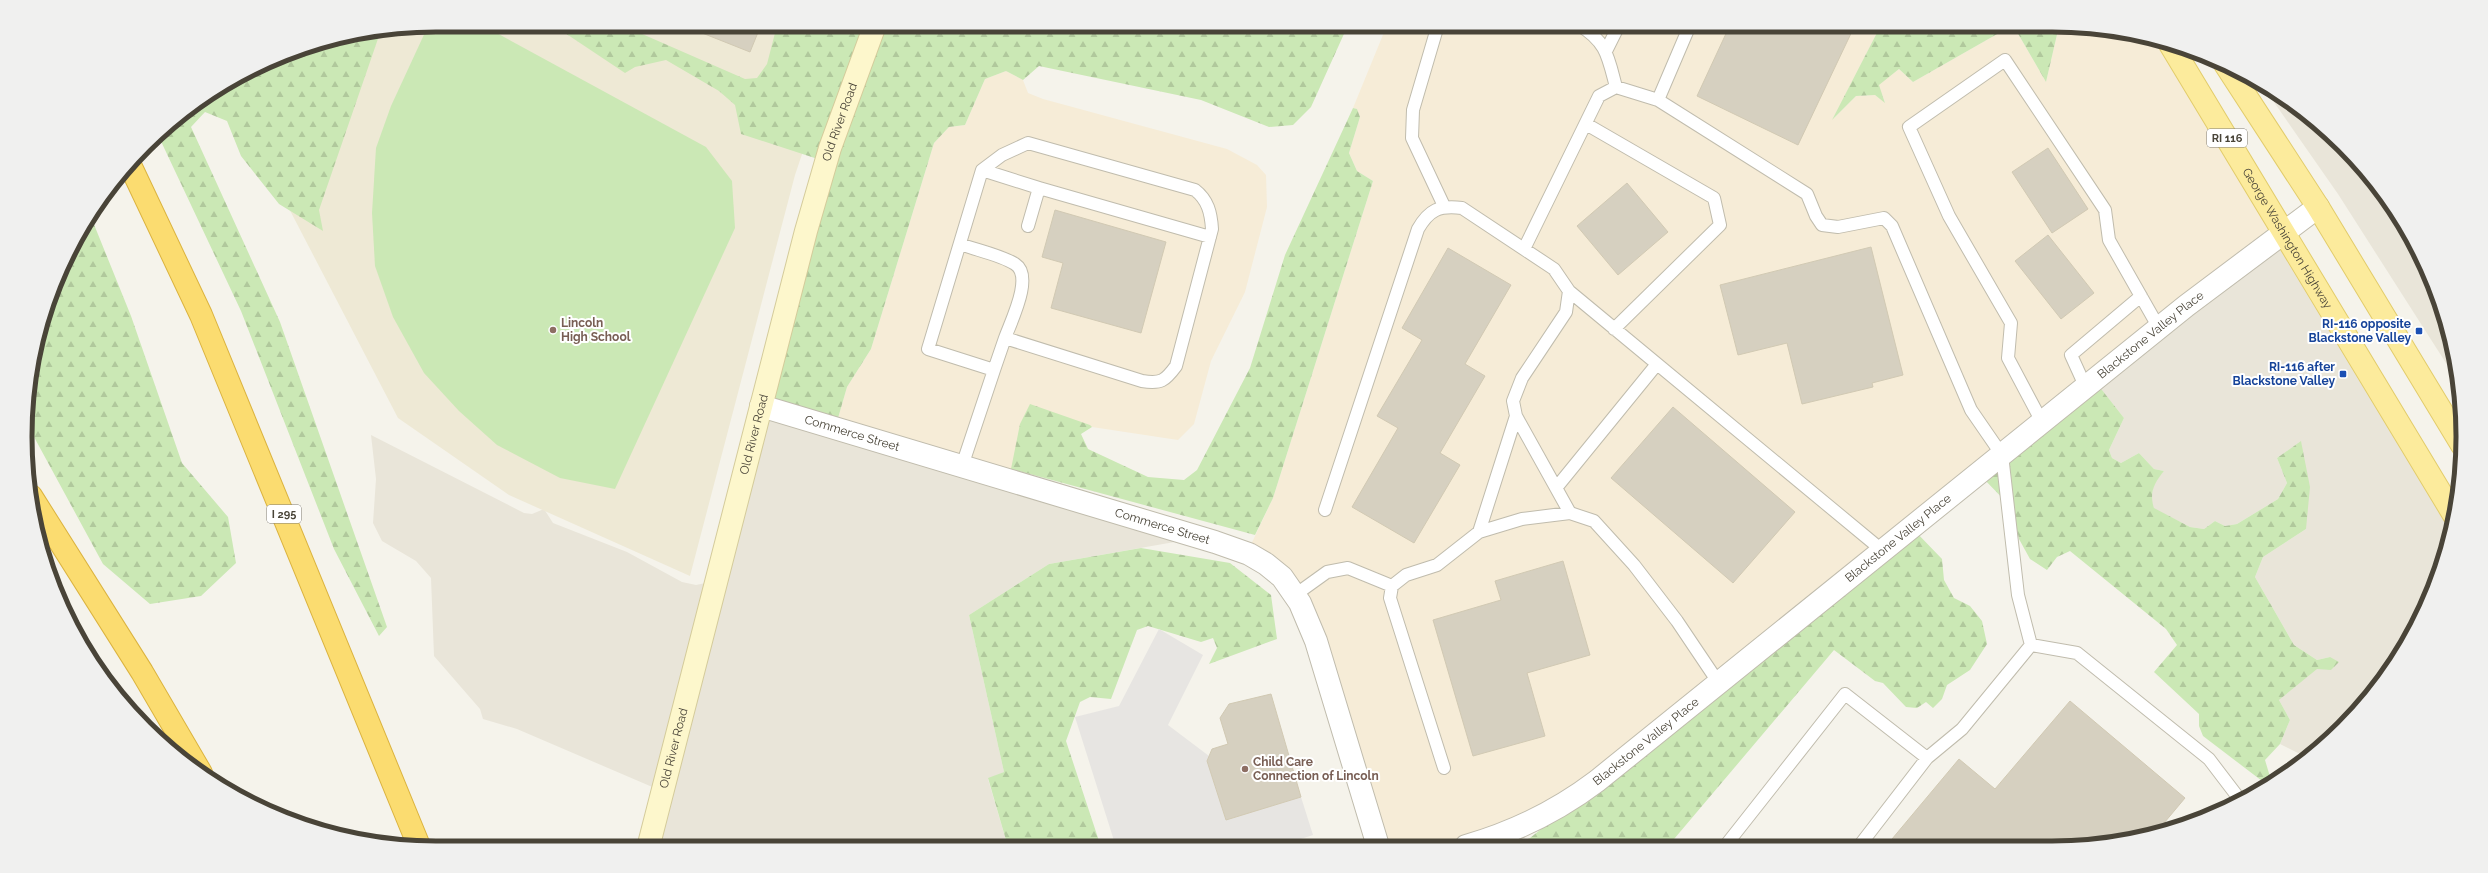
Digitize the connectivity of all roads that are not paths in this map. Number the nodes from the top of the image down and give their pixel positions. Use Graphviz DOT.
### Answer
graph roads {
  1 [pos="872,32"];
  2 [pos="1436,32"];
  3 [pos="1590,32"];
  4 [pos="1616,32"];
  5 [pos="1687,32"];
  6 [pos="1606,51"];
  7 [pos="2174,51"];
  8 [pos="2232,75"];
  9 [pos="1616,87"];
  10 [pos="1658,100"];
  11 [pos="1586,124"];
  12 [pos="133,169"];
  13 [pos="982,170"];
  14 [pos="1039,188"];
  15 [pos="1444,206"];
  16 [pos="2318,207"];
  17 [pos="1028,226"];
  18 [pos="2283,232"];
  19 [pos="1210,237"];
  20 [pos="960,244"];
  21 [pos="1524,249"];
  22 [pos="1568,291"];
  23 [pos="2141,296"];
  24 [pos="2158,328"];
  25 [pos="1614,329"];
  26 [pos="1005,338"];
  27 [pos="1657,364"];
  28 [pos="994,370"];
  29 [pos="2086,388"];
  30 [pos="761,406"];
  31 [pos="1516,416"];
  32 [pos="2042,422"];
  33 [pos="2456,435"];
  34 [pos="2002,455"];
  35 [pos="962,466"];
  36 [pos="1556,488"];
  37 [pos="2449,507"];
  38 [pos="39,508"];
  39 [pos="1325,510"];
  40 [pos="1570,513"];
  41 [pos="1479,532"];
  42 [pos="1883,551"];
  43 [pos="1392,586"];
  44 [pos="1295,595"];
  45 [pos="2031,645"];
  46 [pos="1718,682"];
  47 [pos="1927,758"];
  48 [pos="193,759"];
  49 [pos="1444,768"];
  50 [pos="2237,796"];
  51 [pos="416,840"];
  52 [pos="650,841"];
  53 [pos="1376,841"];
  54 [pos="1481,841"];
  55 [pos="1729,841"];
  56 [pos="1863,841"];
  1 -- 30 [label="main road, Old River Road"];
  2 -- 15 [label="lane"];
  3 -- 6 [label="lane"];
  4 -- 6 [label="lane"];
  5 -- 10 [label="lane"];
  6 -- 9 [label="lane"];
  7 -- 18 [label="main road, George Washington Highway / RI 116"];
  8 -- 16 [label="main road, RI 116"];
  9 -- 10 [label="lane"];
  9 -- 11 [label="lane"];
  10 -- 34 [label="lane"];
  11 -- 21 [label="lane"];
  11 -- 25 [label="lane"];
  12 -- 51 [label="highway, I 295"];
  13 -- 14 [label="lane"];
  13 -- 19 [label="lane"];
  13 -- 20 [label="lane"];
  14 -- 17 [label="lane"];
  14 -- 19 [label="lane"];
  15 -- 21 [label="lane"];
  15 -- 39 [label="lane"];
  16 -- 18 [label="street, Blackstone Valley Place"];
  16 -- 33 [label="main road, RI 116"];
  18 -- 24 [label="street, Blackstone Valley Place"];
  18 -- 37 [label="main road, George Washington Highway / RI 116"];
  19 -- 26 [label="lane"];
  20 -- 26 [label="lane"];
  20 -- 28 [label="lane"];
  21 -- 22 [label="lane"];
  22 -- 25 [label="lane"];
  22 -- 31 [label="lane"];
  23 -- 24 [label="lane"];
  23 -- 29 [label="lane"];
  23 -- 32 [label="lane"];
  24 -- 29 [label="street, Blackstone Valley Place"];
  25 -- 27 [label="lane"];
  26 -- 28 [label="lane"];
  27 -- 36 [label="lane"];
  27 -- 42 [label="lane"];
  28 -- 35 [label="lane"];
  29 -- 32 [label="street, Blackstone Valley Place"];
  30 -- 35 [label="street, Commerce Street"];
  30 -- 52 [label="main road, Old River Road"];
  31 -- 36 [label="lane"];
  31 -- 41 [label="lane"];
  32 -- 34 [label="street, Blackstone Valley Place"];
  34 -- 42 [label="street, Blackstone Valley Place"];
  34 -- 45 [label="lane"];
  35 -- 44 [label="street, Commerce Street"];
  36 -- 40 [label="lane"];
  38 -- 48 [label="highway"];
  40 -- 41 [label="lane"];
  40 -- 46 [label="lane"];
  41 -- 43 [label="lane"];
  42 -- 46 [label="street, Blackstone Valley Place"];
  43 -- 44 [label="lane"];
  43 -- 49 [label="lane"];
  44 -- 53 [label="street, Commerce Street"];
  45 -- 47 [label="lane"];
  45 -- 50 [label="lane"];
  46 -- 54 [label="street, Blackstone Valley Place"];
  47 -- 55 [label="lane"];
  47 -- 56 [label="lane"];
}
